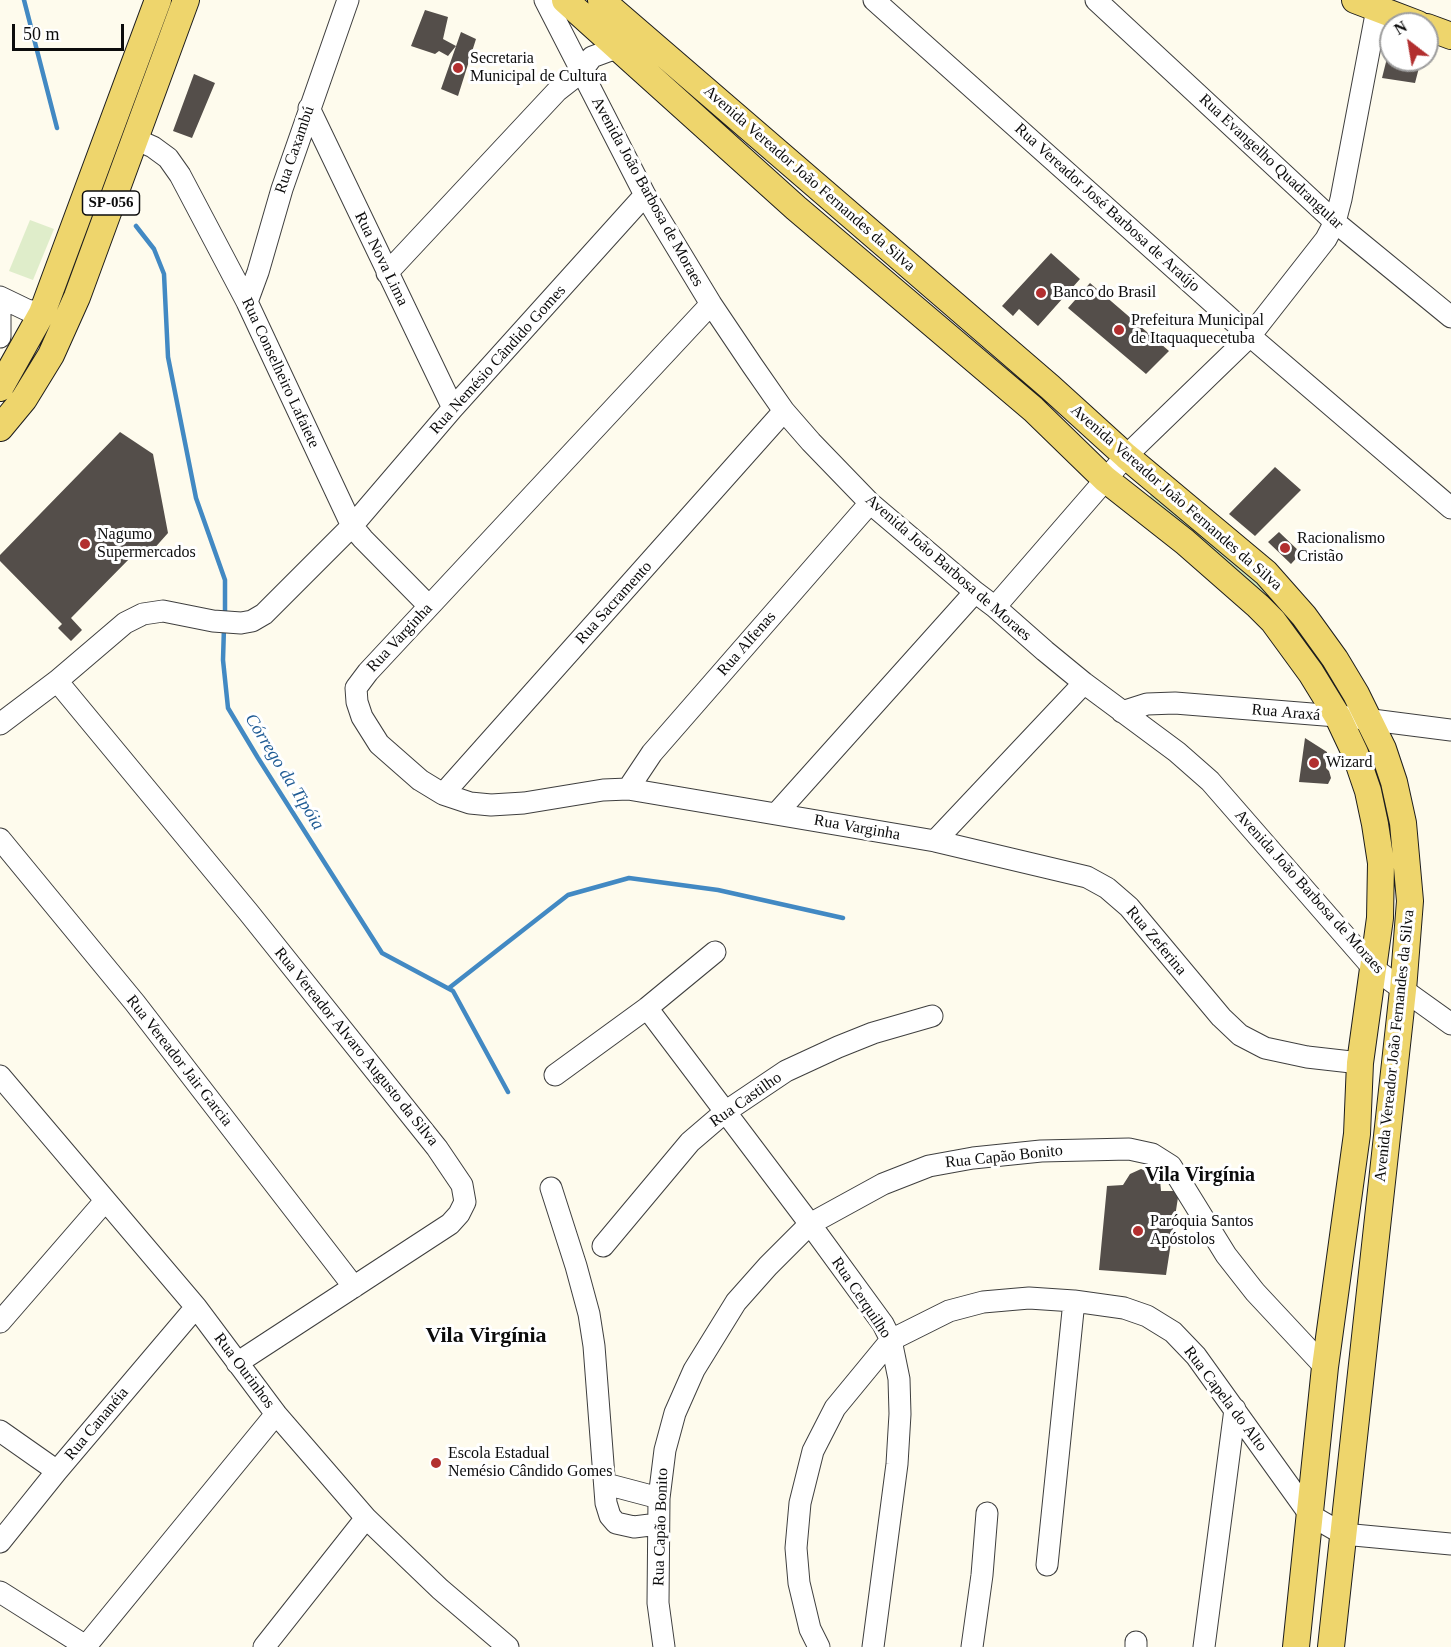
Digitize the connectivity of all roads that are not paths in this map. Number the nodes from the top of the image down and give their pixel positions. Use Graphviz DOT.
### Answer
graph roads {
  1 [pos="158,0"];
  2 [pos="186,0"];
  3 [pos="348,0"];
  4 [pos="545,0"];
  5 [pos="565,0"];
  6 [pos="601,0"];
  7 [pos="874,0"];
  8 [pos="1096,0"];
  9 [pos="1366,4"];
  10 [pos="1387,12"];
  11 [pos="621,51"];
  12 [pos="580,73"];
  13 [pos="309,108"];
  14 [pos="135,139"];
  15 [pos="645,195"];
  16 [pos="1335,222"];
  17 [pos="875,236"];
  18 [pos="853,256"];
  19 [pos="387,273"];
  20 [pos="0,297"];
  21 [pos="247,302"];
  22 [pos="711,304"];
  23 [pos="0,310"];
  24 [pos="42,313"];
  25 [pos="1451,317"];
  26 [pos="1250,336"];
  27 [pos="0,337"];
  28 [pos="4,373"];
  29 [pos="453,408"];
  30 [pos="784,411"];
  31 [pos="0,428"];
  32 [pos="1126,456"];
  33 [pos="1105,479"];
  34 [pos="870,503"];
  35 [pos="1451,508"];
  36 [pos="352,526"];
  37 [pos="975,592"];
  38 [pos="429,606"];
  39 [pos="995,607"];
  40 [pos="57,681"];
  41 [pos="1084,683"];
  42 [pos="1122,712"];
  43 [pos="1338,717"];
  44 [pos="1369,720"];
  45 [pos="0,724"];
  46 [pos="1451,730"];
  47 [pos="628,789"];
  48 [pos="443,794"];
  49 [pos="776,814"];
  50 [pos="0,839"];
  51 [pos="935,841"];
  52 [pos="715,952"];
  53 [pos="1373,968"];
  54 [pos="1403,990"];
  55 [pos="647,1008"];
  56 [pos="932,1016"];
  57 [pos="1451,1024"];
  58 [pos="1360,1063"];
  59 [pos="555,1075"];
  60 [pos="0,1076"];
  61 [pos="7,1100"];
  62 [pos="725,1112"];
  63 [pos="551,1188"];
  64 [pos="105,1201"];
  65 [pos="810,1224"];
  66 [pos="603,1246"];
  67 [pos="354,1287"];
  68 [pos="1074,1301"];
  69 [pos="196,1307"];
  70 [pos="0,1322"];
  71 [pos="891,1340"];
  72 [pos="237,1363"];
  73 [pos="1325,1367"];
  74 [pos="1235,1409"];
  75 [pos="276,1414"];
  76 [pos="0,1431"];
  77 [pos="57,1471"];
  78 [pos="606,1484"];
  79 [pos="659,1498"];
  80 [pos="987,1513"];
  81 [pos="1310,1515"];
  82 [pos="366,1518"];
  83 [pos="658,1524"];
  84 [pos="1343,1534"];
  85 [pos="0,1542"];
  86 [pos="1451,1544"];
  87 [pos="1047,1565"];
  88 [pos="0,1592"];
  89 [pos="87,1646"];
  90 [pos="264,1647"];
  91 [pos="508,1647"];
  92 [pos="664,1647"];
  93 [pos="819,1647"];
  94 [pos="873,1647"];
  95 [pos="972,1647"];
  96 [pos="1204,1647"];
  97 [pos="1296,1647"];
  98 [pos="1331,1647"];
  1 -- 24 [label="main road, SP-056"];
  2 -- 14 [label="main road, SP-056"];
  3 -- 13 [label="street, Rua Caxambú"];
  4 -- 12 [label="street, Avenida João Barbosa de Moraes"];
  5 -- 11 [label="main road, Avenida Vereador João Fernandes da Silva"];
  6 -- 17 [label="main road, Avenida Vereador João Fernandes da Silva"];
  7 -- 26 [label="street, Rua Vereador José Barbosa de Araújo"];
  8 -- 16 [label="street, Rua Evangelho Quadrangular"];
  9 -- 10 [label="main road"];
  9 -- 16 [label="street"];
  11 -- 12 [label="street"];
  11 -- 18 [label="main road, Avenida Vereador João Fernandes da Silva"];
  12 -- 15 [label="street, Avenida João Barbosa de Moraes"];
  12 -- 19 [label="street"];
  13 -- 19 [label="street, Rua Nova Lima"];
  13 -- 21 [label="street, Rua Caxambú"];
  14 -- 21 [label="street, Rua Conselheiro Lafaiete"];
  14 -- 31 [label="main road, SP-056"];
  15 -- 22 [label="street, Avenida João Barbosa de Moraes"];
  15 -- 29 [label="street, Rua Nemésio Cândido Gomes"];
  16 -- 25 [label="street, Rua Evangelho Quadrangular"];
  16 -- 26 [label="street"];
  17 -- 18 [label="main road"];
  17 -- 32 [label="main road, Avenida Vereador João Fernandes da Silva"];
  18 -- 33 [label="main road, Avenida Vereador João Fernandes da Silva"];
  19 -- 29 [label="street, Rua Nova Lima"];
  20 -- 24 [label="street"];
  21 -- 36 [label="street, Rua Conselheiro Lafaiete"];
  22 -- 30 [label="street, Avenida João Barbosa de Moraes"];
  22 -- 38 [label="street, Rua Varginha"];
  23 -- 27 [label="street"];
  24 -- 28 [label="main road, SP-056"];
  26 -- 32 [label="street"];
  26 -- 35 [label="street, Rua Vereador José Barbosa de Araújo"];
  29 -- 36 [label="street, Rua Nemésio Cândido Gomes"];
  30 -- 34 [label="street, Avenida João Barbosa de Moraes"];
  30 -- 48 [label="street, Rua Sacramento"];
  32 -- 33 [label="street"];
  32 -- 44 [label="main road, Avenida Vereador João Fernandes da Silva"];
  33 -- 39 [label="street"];
  33 -- 43 [label="main road, Avenida Vereador João Fernandes da Silva"];
  34 -- 37 [label="street, Avenida João Barbosa de Moraes"];
  34 -- 47 [label="street, Rua Alfenas"];
  36 -- 38 [label="street, Rua Conselheiro Lafaiete"];
  36 -- 40 [label="street, Rua Nemésio Cândido Gomes"];
  37 -- 39 [label="street, Avenida João Barbosa de Moraes"];
  37 -- 49 [label="street"];
  38 -- 48 [label="street, Rua Varginha"];
  39 -- 41 [label="street, Avenida João Barbosa de Moraes"];
  40 -- 45 [label="street"];
  40 -- 67 [label="street, Rua Vereador Alvaro Augusto da Silva"];
  41 -- 42 [label="street, Avenida João Barbosa de Moraes"];
  41 -- 51 [label="street"];
  42 -- 43 [label="street, Rua Araxá"];
  42 -- 53 [label="street, Avenida João Barbosa de Moraes"];
  43 -- 44 [label="street, Rua Araxá"];
  43 -- 53 [label="main road, Avenida Vereador João Fernandes da Silva"];
  44 -- 46 [label="street, Rua Araxá"];
  44 -- 54 [label="main road, Avenida Vereador João Fernandes da Silva"];
  47 -- 48 [label="street, Rua Varginha"];
  47 -- 49 [label="street, Rua Varginha"];
  49 -- 51 [label="street, Rua Varginha"];
  50 -- 67 [label="street, Rua Vereador Jair Garcia"];
  51 -- 58 [label="street, Rua Zeferina"];
  52 -- 55 [label="street"];
  53 -- 54 [label="street, Avenida João Barbosa de Moraes"];
  53 -- 58 [label="main road, Avenida Vereador João Fernandes da Silva"];
  54 -- 57 [label="street, Avenida João Barbosa de Moraes"];
  54 -- 84 [label="main road, Avenida Vereador João Fernandes da Silva"];
  55 -- 59 [label="street"];
  55 -- 62 [label="street, Rua Cerquilho"];
  56 -- 62 [label="street, Rua Castilho"];
  58 -- 73 [label="main road, Avenida Vereador João Fernandes da Silva"];
  60 -- 61 [label="street, Rua Ourinhos"];
  61 -- 64 [label="street, Rua Ourinhos"];
  62 -- 65 [label="street, Rua Cerquilho"];
  62 -- 66 [label="street, Rua Castilho"];
  63 -- 78 [label="street"];
  64 -- 69 [label="street, Rua Ourinhos"];
  64 -- 70 [label="street"];
  65 -- 71 [label="street, Rua Cerquilho"];
  65 -- 73 [label="street, Rua Capão Bonito"];
  65 -- 79 [label="street, Rua Capão Bonito"];
  67 -- 72 [label="street, Rua Vereador Alvaro Augusto da Silva"];
  68 -- 71 [label="street, Rua Capela do Alto"];
  68 -- 74 [label="street, Rua Capela do Alto"];
  68 -- 87 [label="street"];
  69 -- 72 [label="street, Rua Ourinhos"];
  69 -- 77 [label="street, Rua Cananéia"];
  71 -- 93 [label="street, Rua Capela do Alto"];
  71 -- 94 [label="street, Rua Cerquilho"];
  72 -- 75 [label="street, Rua Ourinhos"];
  73 -- 81 [label="main road, Avenida Vereador João Fernandes da Silva"];
  74 -- 81 [label="street, Rua Capela do Alto"];
  74 -- 96 [label="street"];
  75 -- 82 [label="street, Rua Ourinhos"];
  75 -- 89 [label="street"];
  76 -- 77 [label="street"];
  77 -- 85 [label="street, Rua Cananéia"];
  78 -- 79 [label="street"];
  78 -- 83 [label="street"];
  79 -- 83 [label="street, Rua Capão Bonito"];
  80 -- 95 [label="street"];
  81 -- 84 [label="street"];
  81 -- 97 [label="main road, Avenida Vereador João Fernandes da Silva"];
  82 -- 90 [label="street"];
  82 -- 91 [label="street, Rua Ourinhos"];
  83 -- 92 [label="street, Rua Capão Bonito"];
  84 -- 86 [label="street"];
  84 -- 98 [label="main road, Avenida Vereador João Fernandes da Silva"];
  88 -- 89 [label="street"];
}
